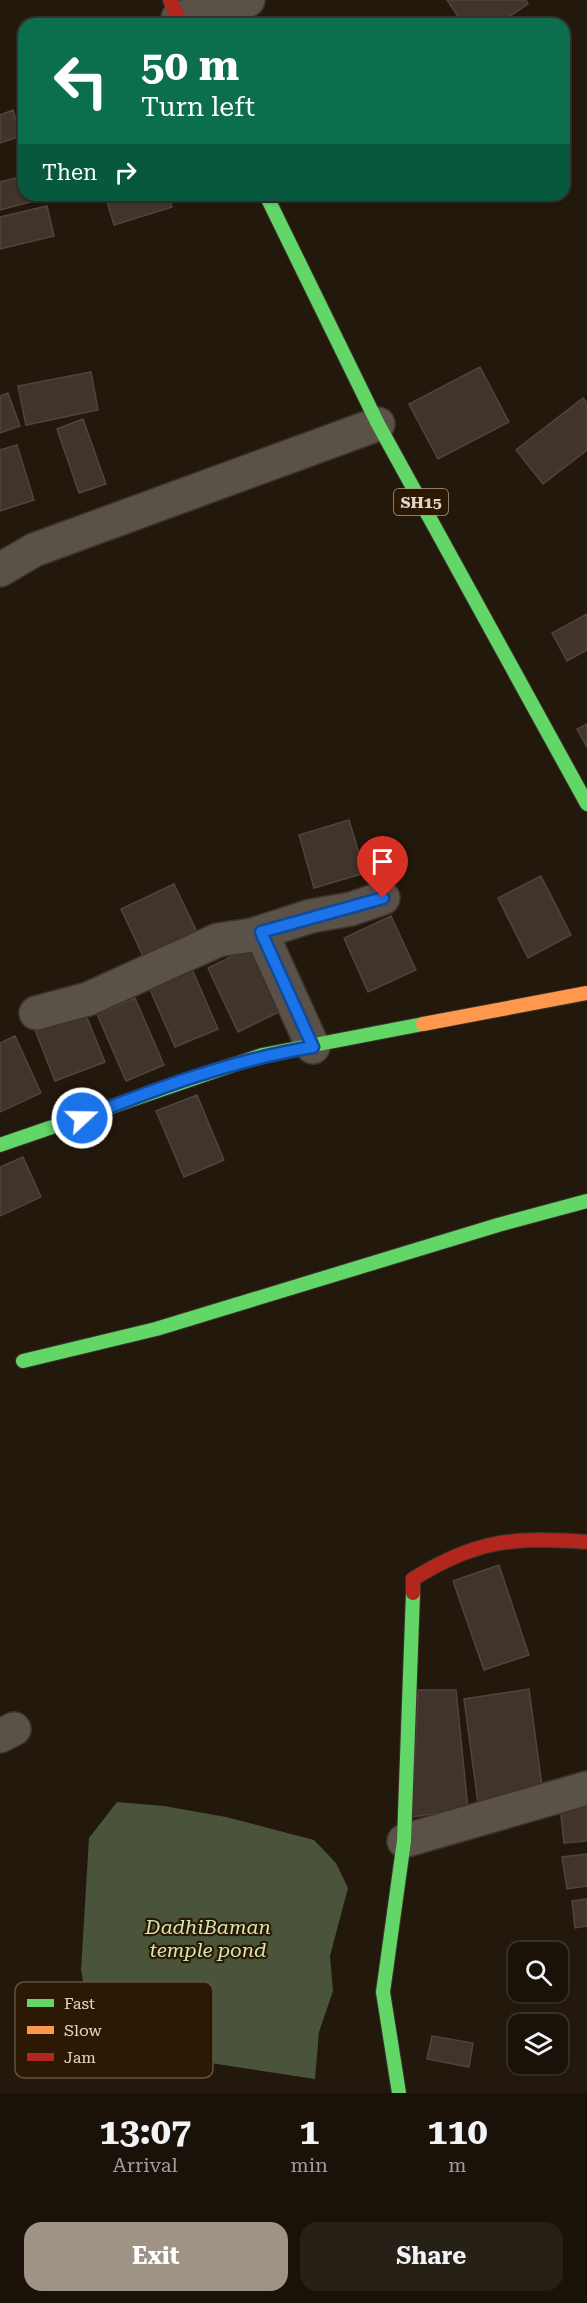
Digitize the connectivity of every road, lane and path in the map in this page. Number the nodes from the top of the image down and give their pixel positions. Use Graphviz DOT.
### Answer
graph roads {
  1 [pos="248,0"];
  2 [pos="177,14"];
  3 [pos="269,201"];
  4 [pos="378,424"];
  5 [pos="0,570"];
  6 [pos="587,804"];
  7 [pos="383,898"];
  8 [pos="261,932"];
  9 [pos="587,993"];
  10 [pos="36,1013"];
  11 [pos="313,1047"];
  12 [pos="0,1145"];
  13 [pos="587,1201"];
  14 [pos="23,1361"];
  15 [pos="587,1542"];
  16 [pos="587,1788"];
  17 [pos="404,1841"];
  18 [pos="399,2093"];
  1 -- 2 [label="street"];
  3 -- 4 [label="street, SH15"];
  4 -- 5 [label="street"];
  4 -- 6 [label="street, SH15"];
  7 -- 8 [label="street"];
  8 -- 10 [label="street"];
  8 -- 11 [label="street"];
  9 -- 11 [label="street"];
  11 -- 12 [label="street"];
  13 -- 14 [label="street"];
  15 -- 17 [label="street"];
  16 -- 17 [label="street"];
  17 -- 18 [label="street"];
}
